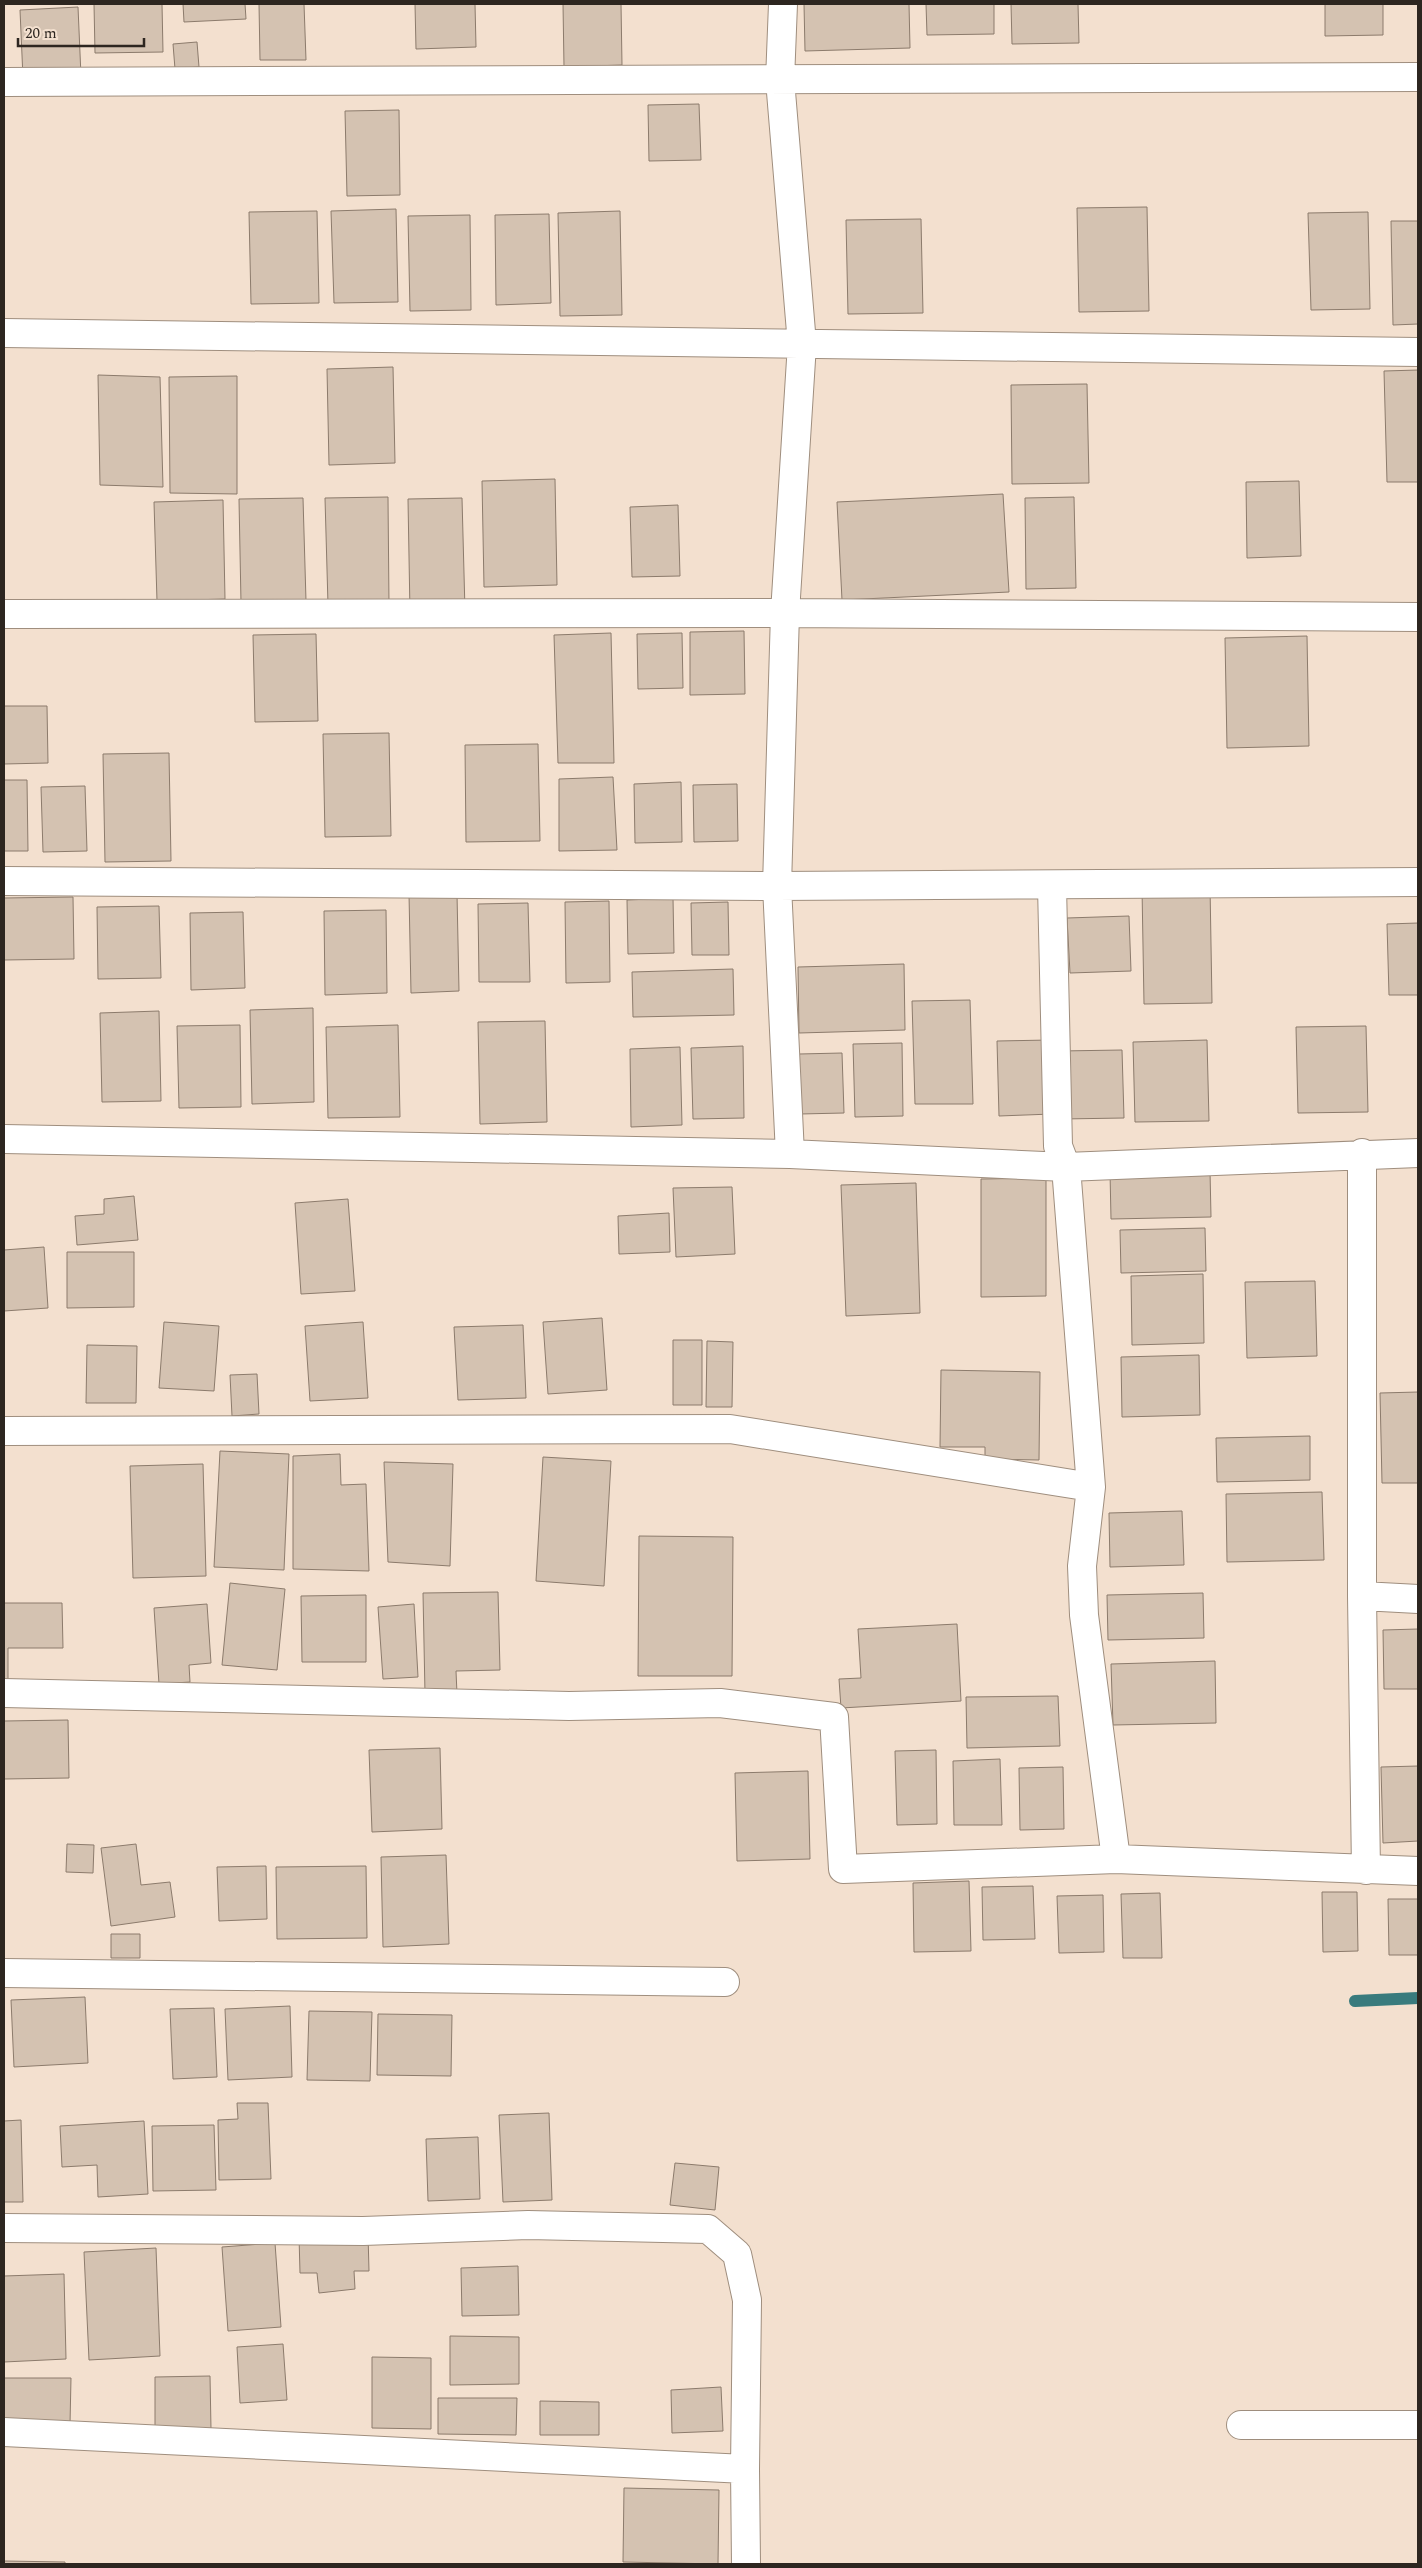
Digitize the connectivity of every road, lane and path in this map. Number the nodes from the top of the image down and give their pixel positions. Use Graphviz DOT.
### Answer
graph roads {
  1 [pos="783,4"];
  2 [pos="1418,78"];
  3 [pos="780,80"];
  4 [pos="4,82"];
  5 [pos="4,333"];
  6 [pos="802,344"];
  7 [pos="1418,352"];
  8 [pos="785,613"];
  9 [pos="4,614"];
  10 [pos="1418,617"];
  11 [pos="4,881"];
  12 [pos="1418,882"];
  13 [pos="777,886"];
  14 [pos="1052,886"];
  15 [pos="4,1139"];
  16 [pos="1362,1153"];
  17 [pos="1418,1153"];
  18 [pos="790,1154"];
  19 [pos="1066,1167"];
  20 [pos="4,1431"];
  21 [pos="1091,1486"];
  22 [pos="1362,1596"];
  23 [pos="1418,1600"];
  24 [pos="4,1693"];
  25 [pos="1116,1859"];
  26 [pos="1366,1870"];
  27 [pos="1418,1871"];
  28 [pos="4,1973"];
  29 [pos="726,1982"];
  30 [pos="4,2228"];
  31 [pos="1242,2425"];
  32 [pos="1418,2425"];
  33 [pos="4,2432"];
  34 [pos="744,2469"];
  35 [pos="746,2564"];
  1 -- 3 [label="street"];
  2 -- 3 [label="street"];
  3 -- 4 [label="street"];
  3 -- 6 [label="street"];
  5 -- 6 [label="street"];
  6 -- 7 [label="street"];
  6 -- 8 [label="street"];
  8 -- 9 [label="street"];
  8 -- 10 [label="street"];
  8 -- 13 [label="street"];
  11 -- 13 [label="street"];
  12 -- 14 [label="street"];
  13 -- 14 [label="street"];
  13 -- 18 [label="street"];
  14 -- 19 [label="street"];
  15 -- 18 [label="street"];
  16 -- 17 [label="street"];
  16 -- 19 [label="street"];
  16 -- 22 [label="street"];
  18 -- 19 [label="street"];
  19 -- 21 [label="street"];
  20 -- 21 [label="street"];
  21 -- 25 [label="street"];
  22 -- 23 [label="street"];
  22 -- 26 [label="street"];
  24 -- 25 [label="street"];
  25 -- 26 [label="street"];
  26 -- 27 [label="street"];
  28 -- 29 [label="street"];
  30 -- 34 [label="street"];
  31 -- 32 [label="street"];
  33 -- 34 [label="street"];
  34 -- 35 [label="street"];
}
